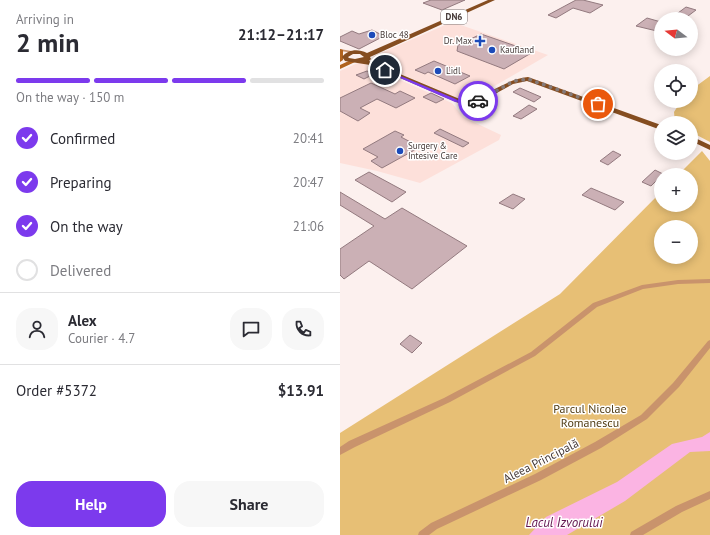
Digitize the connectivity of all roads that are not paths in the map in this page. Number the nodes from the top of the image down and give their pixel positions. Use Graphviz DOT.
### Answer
graph roads {
  1 [pos="484,0"];
  2 [pos="492,0"];
  3 [pos="341,50"];
  4 [pos="376,51"];
  5 [pos="355,52"];
  6 [pos="365,55"];
  7 [pos="348,59"];
  8 [pos="340,63"];
  9 [pos="377,66"];
  10 [pos="340,67"];
  11 [pos="654,125"];
  12 [pos="698,142"];
  13 [pos="710,148"];
  14 [pos="710,281"];
  15 [pos="710,343"];
  16 [pos="340,451"];
  17 [pos="710,495"];
  18 [pos="422,535"];
  19 [pos="634,535"];
  1 -- 6 [label="main road, DN6"];
  2 -- 4 [label="main road, DN6"];
  3 -- 5 [label="street"];
  3 -- 7 [label="main road"];
  4 -- 6 [label="main road, DN6"];
  4 -- 9 [label="main road"];
  5 -- 6 [label="main road"];
  5 -- 7 [label="main road, DN6"];
  6 -- 7 [label="main road, DN6"];
  6 -- 9 [label="main road"];
  7 -- 8 [label="main road, DN6"];
  7 -- 9 [label="main road"];
  7 -- 10 [label="main road, DN6"];
  9 -- 11 [label="main road"];
  12 -- 13 [label="main road"];
  14 -- 16 [label="street"];
  15 -- 18 [label="street, Aleea Principală"];
  17 -- 19 [label="street"];
}
